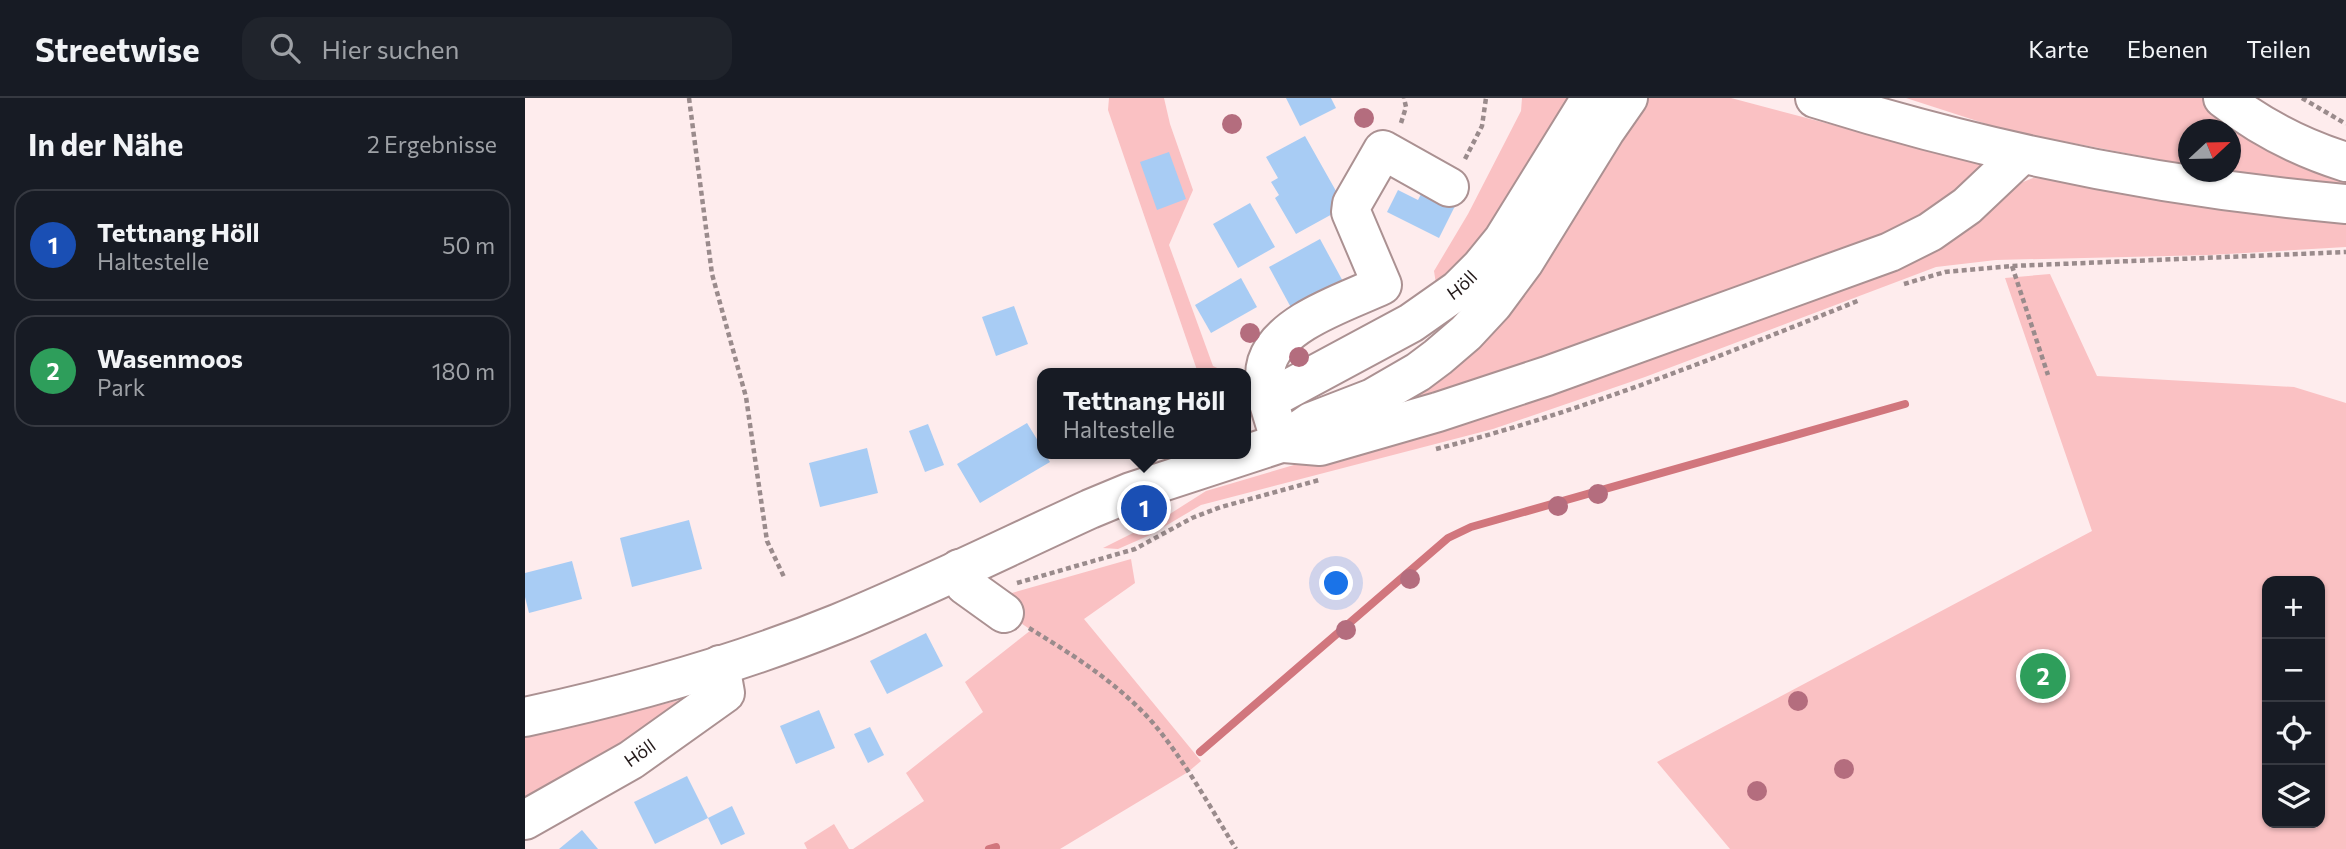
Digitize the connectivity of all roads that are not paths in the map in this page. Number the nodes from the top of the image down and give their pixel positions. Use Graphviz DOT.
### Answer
graph roads {
  1 [pos="1591,98"];
  2 [pos="1628,98"];
  3 [pos="1815,98"];
  4 [pos="2223,98"];
  5 [pos="2021,155"];
  6 [pos="2346,163"];
  7 [pos="1449,187"];
  8 [pos="2346,204"];
  9 [pos="1268,400"];
  10 [pos="1281,443"];
  11 [pos="1251,453"];
  12 [pos="1233,459"];
  13 [pos="720,665"];
  14 [pos="525,717"];
  15 [pos="525,820"];
  1 -- 9 [label="main road, Höll"];
  2 -- 10 [label="main road"];
  3 -- 5 [label="main road"];
  4 -- 6 [label="main road"];
  5 -- 8 [label="main road"];
  5 -- 10 [label="main road"];
  7 -- 9 [label="main road"];
  9 -- 10 [label="main road"];
  10 -- 11 [label="main road"];
  12 -- 13 [label="main road"];
  13 -- 14 [label="main road"];
  13 -- 15 [label="main road, Höll"];
}
